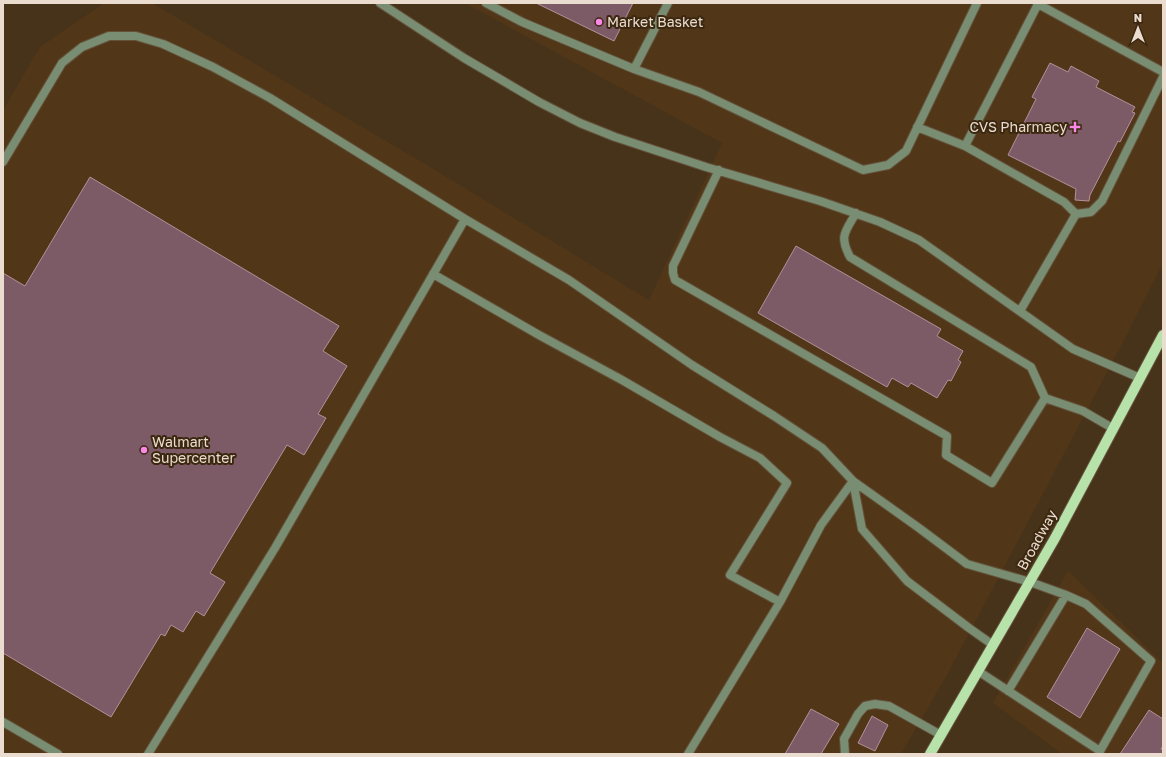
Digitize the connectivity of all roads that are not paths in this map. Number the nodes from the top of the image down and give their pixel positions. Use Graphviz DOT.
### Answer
graph roads {
  1 [pos="380,3"];
  2 [pos="486,3"];
  3 [pos="668,3"];
  4 [pos="977,3"];
  5 [pos="1038,4"];
  6 [pos="634,69"];
  7 [pos="1163,72"];
  8 [pos="1163,77"];
  9 [pos="917,127"];
  10 [pos="965,146"];
  11 [pos="3,162"];
  12 [pos="718,170"];
  13 [pos="856,213"];
  14 [pos="1076,214"];
  15 [pos="465,219"];
  16 [pos="433,274"];
  17 [pos="1020,311"];
  18 [pos="1163,335"];
  19 [pos="1140,378"];
  20 [pos="1044,398"];
  21 [pos="1114,429"];
  22 [pos="853,482"];
  23 [pos="1030,582"];
  24 [pos="1066,595"];
  25 [pos="780,602"];
  26 [pos="993,645"];
  27 [pos="978,671"];
  28 [pos="1008,691"];
  29 [pos="3,722"];
  30 [pos="940,735"];
  31 [pos="58,754"];
  32 [pos="148,754"];
  33 [pos="688,754"];
  34 [pos="845,754"];
  35 [pos="930,754"];
  1 -- 12 [label="lane"];
  2 -- 6 [label="lane"];
  3 -- 6 [label="lane"];
  4 -- 9 [label="lane"];
  5 -- 7 [label="lane"];
  5 -- 10 [label="lane"];
  6 -- 9 [label="lane"];
  8 -- 14 [label="lane"];
  9 -- 10 [label="lane"];
  10 -- 14 [label="lane"];
  11 -- 15 [label="lane"];
  12 -- 13 [label="lane"];
  12 -- 20 [label="lane"];
  13 -- 17 [label="lane"];
  13 -- 20 [label="lane"];
  14 -- 17 [label="lane"];
  15 -- 16 [label="lane"];
  15 -- 22 [label="lane"];
  16 -- 25 [label="lane"];
  16 -- 32 [label="lane"];
  17 -- 19 [label="lane"];
  18 -- 19 [label="main road, Broadway"];
  19 -- 21 [label="main road, Broadway"];
  20 -- 21 [label="lane"];
  21 -- 23 [label="main road, Broadway"];
  22 -- 23 [label="lane"];
  22 -- 25 [label="lane"];
  22 -- 26 [label="lane"];
  23 -- 24 [label="lane"];
  23 -- 26 [label="main road, Broadway"];
  24 -- 28 [label="lane"];
  24 -- 28 [label="lane"];
  25 -- 33 [label="lane"];
  26 -- 27 [label="main road, Broadway"];
  27 -- 28 [label="lane"];
  27 -- 30 [label="main road, Broadway"];
  29 -- 31 [label="lane"];
  30 -- 34 [label="lane"];
  30 -- 35 [label="main road, Broadway"];
}
